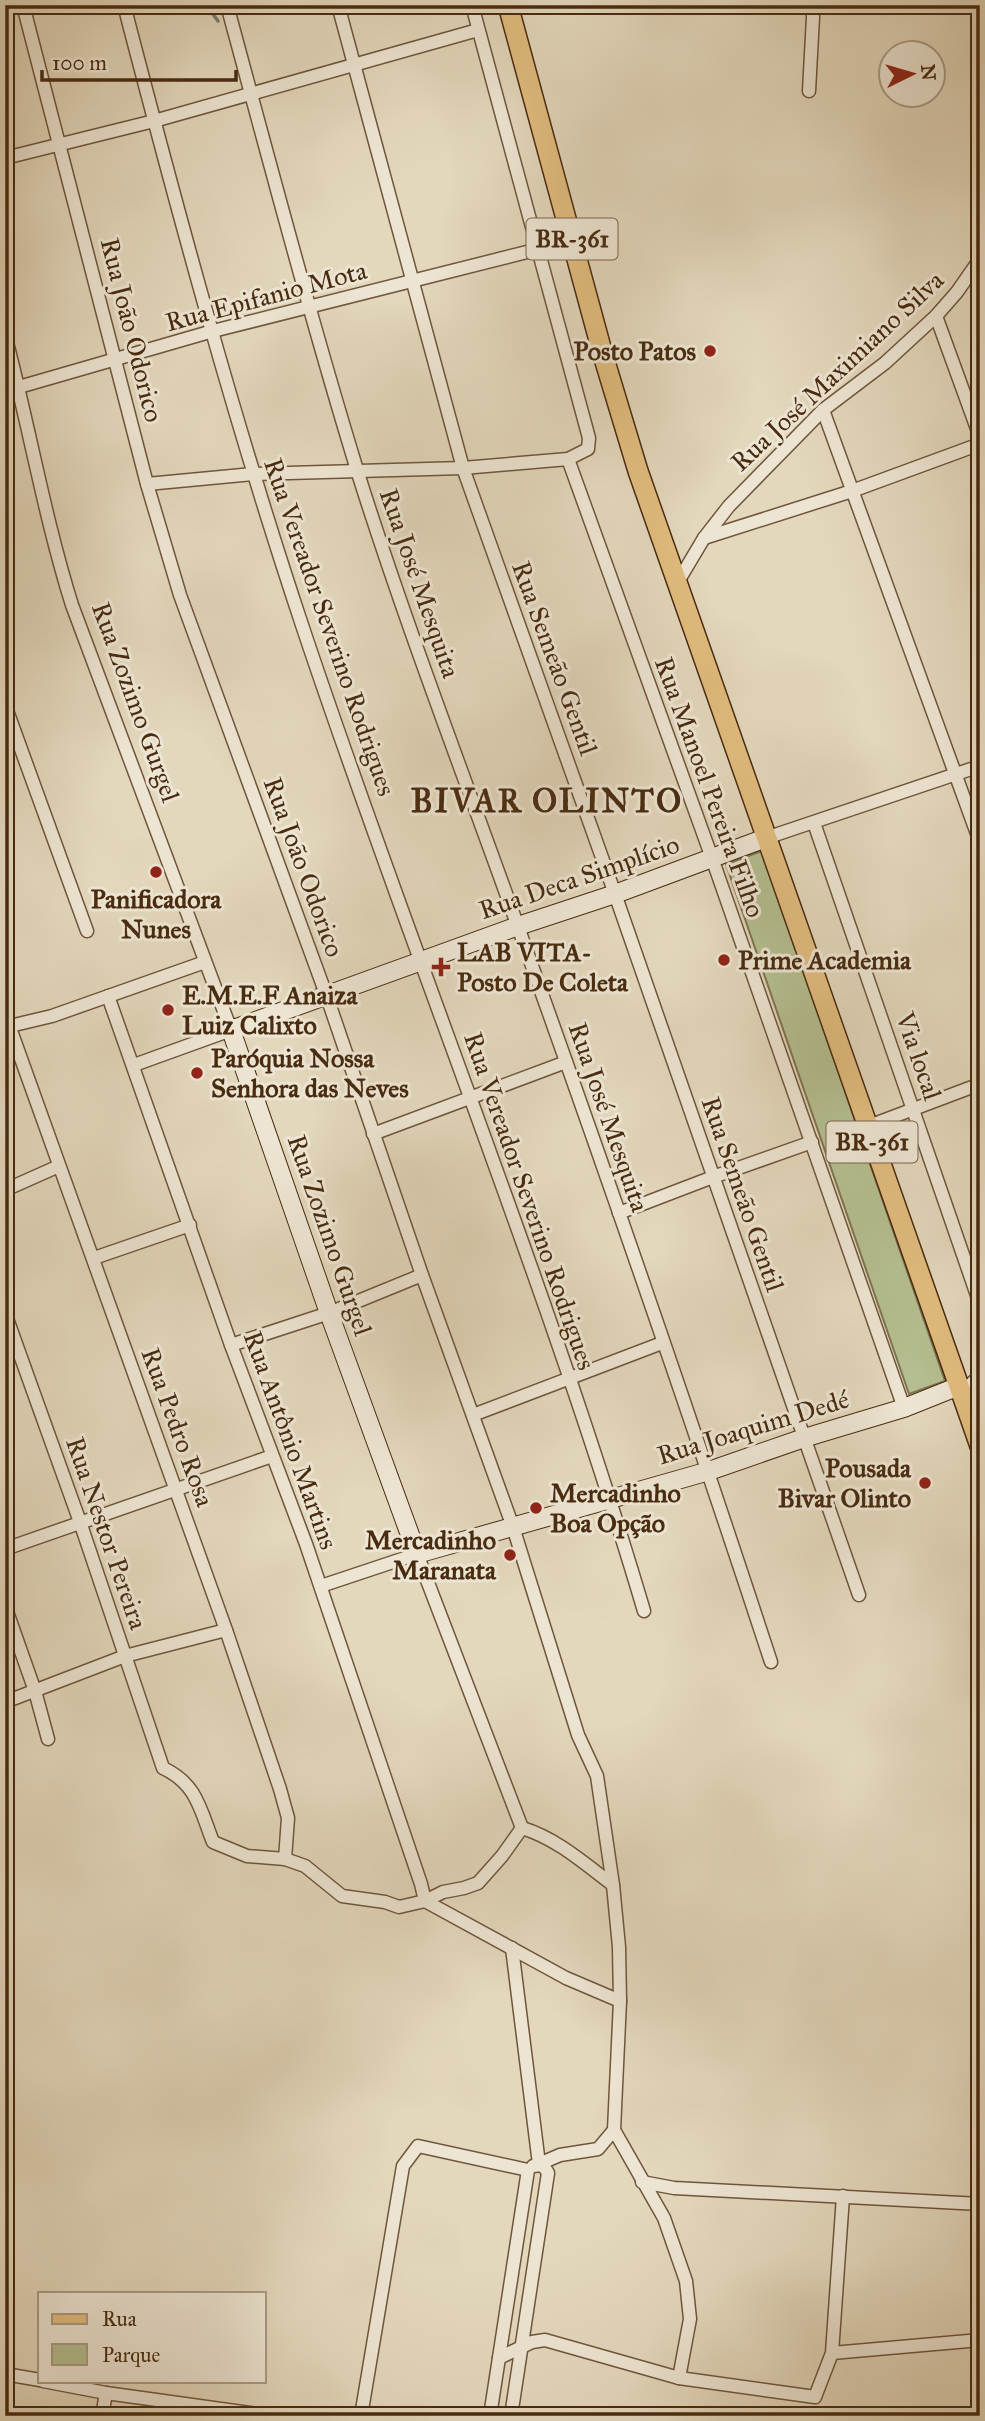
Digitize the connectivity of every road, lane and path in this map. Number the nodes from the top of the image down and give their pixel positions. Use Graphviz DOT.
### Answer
graph roads {
  1 [pos="23,5"];
  2 [pos="124,5"];
  3 [pos="228,5"];
  4 [pos="338,5"];
  5 [pos="472,5"];
  6 [pos="508,5"];
  7 [pos="811,5"];
  8 [pos="478,30"];
  9 [pos="353,65"];
  10 [pos="809,91"];
  11 [pos="251,95"];
  12 [pos="154,121"];
  13 [pos="61,145"];
  14 [pos="5,158"];
  15 [pos="538,249"];
  16 [pos="980,259"];
  17 [pos="411,282"];
  18 [pos="309,306"];
  19 [pos="936,316"];
  20 [pos="213,331"];
  21 [pos="5,335"];
  22 [pos="116,360"];
  23 [pos="19,387"];
  24 [pos="5,391"];
  25 [pos="823,410"];
  26 [pos="980,437"];
  27 [pos="980,444"];
  28 [pos="568,459"];
  29 [pos="463,468"];
  30 [pos="358,471"];
  31 [pos="253,474"];
  32 [pos="148,484"];
  33 [pos="852,491"];
  34 [pos="704,538"];
  35 [pos="676,585"];
  36 [pos="5,705"];
  37 [pos="980,766"];
  38 [pos="957,774"];
  39 [pos="814,823"];
  40 [pos="766,838"];
  41 [pos="980,842"];
  42 [pos="712,858"];
  43 [pos="615,894"];
  44 [pos="518,926"];
  45 [pos="88,931"];
  46 [pos="421,961"];
  47 [pos="205,962"];
  48 [pos="108,996"];
  49 [pos="327,996"];
  50 [pos="7,1020"];
  51 [pos="230,1030"];
  52 [pos="566,1062"];
  53 [pos="134,1065"];
  54 [pos="980,1084"];
  55 [pos="471,1096"];
  56 [pos="914,1110"];
  57 [pos="866,1127"];
  58 [pos="373,1134"];
  59 [pos="812,1142"];
  60 [pos="59,1166"];
  61 [pos="713,1177"];
  62 [pos="5,1190"];
  63 [pos="619,1213"];
  64 [pos="190,1225"];
  65 [pos="94,1258"];
  66 [pos="422,1275"];
  67 [pos="980,1304"];
  68 [pos="329,1312"];
  69 [pos="5,1313"];
  70 [pos="662,1343"];
  71 [pos="231,1345"];
  72 [pos="568,1378"];
  73 [pos="967,1383"];
  74 [pos="904,1408"];
  75 [pos="473,1415"];
  76 [pos="804,1438"];
  77 [pos="980,1446"];
  78 [pos="272,1456"];
  79 [pos="709,1471"];
  80 [pos="176,1490"];
  81 [pos="610,1498"];
  82 [pos="80,1522"];
  83 [pos="513,1527"];
  84 [pos="5,1549"];
  85 [pos="417,1554"];
  86 [pos="321,1586"];
  87 [pos="859,1595"];
  88 [pos="5,1605"];
  89 [pos="644,1611"];
  90 [pos="226,1630"];
  91 [pos="125,1656"];
  92 [pos="771,1662"];
  93 [pos="35,1691"];
  94 [pos="5,1702"];
  95 [pos="48,1740"];
  96 [pos="522,1828"];
  97 [pos="285,1859"];
  98 [pos="613,1885"];
  99 [pos="425,1901"];
  100 [pos="513,1948"];
  101 [pos="620,2001"];
  102 [pos="614,2130"];
  103 [pos="538,2169"];
  104 [pos="642,2182"];
  105 [pos="843,2196"];
  106 [pos="980,2204"];
  107 [pos="980,2340"];
  108 [pos="521,2348"];
  109 [pos="832,2353"];
  110 [pos="499,2358"];
  111 [pos="5,2374"];
  112 [pos="679,2378"];
  113 [pos="38,2379"];
  114 [pos="52,2382"];
  115 [pos="106,2393"];
  116 [pos="234,2413"];
  117 [pos="102,2416"];
  118 [pos="272,2416"];
  119 [pos="361,2416"];
  120 [pos="490,2416"];
  121 [pos="510,2416"];
  1 -- 13 [label="street, Rua João Odorico"];
  2 -- 12 [label="street, Rua Vereador Severino Rodrigues"];
  3 -- 11 [label="street"];
  4 -- 9 [label="street, Rua Semeão Gentil"];
  5 -- 8 [label="street"];
  6 -- 35 [label="main road, BR-361"];
  7 -- 10 [label="street"];
  8 -- 9 [label="street"];
  8 -- 15 [label="street"];
  9 -- 11 [label="street"];
  9 -- 17 [label="street, Rua Semeão Gentil"];
  11 -- 12 [label="street"];
  11 -- 18 [label="street, Rua José Mesquita"];
  12 -- 13 [label="street"];
  12 -- 20 [label="street, Rua Vereador Severino Rodrigues"];
  13 -- 14 [label="street"];
  13 -- 22 [label="street, Rua João Odorico"];
  15 -- 17 [label="street, Rua Epifanio Mota"];
  15 -- 28 [label="street"];
  16 -- 19 [label="street, Rua José Maximiano Silva"];
  17 -- 18 [label="street, Rua Epifanio Mota"];
  17 -- 29 [label="street, Rua Semeão Gentil"];
  18 -- 20 [label="street, Rua Epifanio Mota"];
  18 -- 30 [label="street, Rua José Mesquita"];
  19 -- 25 [label="street, Rua José Maximiano Silva"];
  19 -- 26 [label="street"];
  20 -- 22 [label="street, Rua Epifanio Mota"];
  20 -- 31 [label="street, Rua Vereador Severino Rodrigues"];
  21 -- 23 [label="street, Rua Zozimo Gurgel"];
  22 -- 23 [label="street, Rua Epifanio Mota"];
  22 -- 32 [label="street, Rua João Odorico"];
  23 -- 24 [label="street, Rua Epifanio Mota"];
  23 -- 47 [label="street, Rua Zozimo Gurgel"];
  25 -- 33 [label="street"];
  25 -- 34 [label="street, Rua José Maximiano Silva"];
  27 -- 33 [label="street"];
  28 -- 29 [label="street"];
  28 -- 42 [label="street, Rua Manoel Pereira Filho"];
  29 -- 30 [label="street"];
  29 -- 43 [label="street, Rua Semeão Gentil"];
  30 -- 31 [label="street"];
  30 -- 44 [label="street, Rua José Mesquita"];
  31 -- 32 [label="street"];
  31 -- 46 [label="street, Rua Vereador Severino Rodrigues"];
  32 -- 49 [label="street, Rua João Odorico"];
  33 -- 34 [label="street"];
  33 -- 38 [label="street"];
  34 -- 35 [label="street, Rua José Maximiano Silva"];
  35 -- 40 [label="main road, BR-361"];
  36 -- 45 [label="street"];
  37 -- 38 [label="street"];
  38 -- 39 [label="street"];
  38 -- 41 [label="street"];
  39 -- 40 [label="street"];
  39 -- 56 [label="street, Via local"];
  40 -- 42 [label="street, Rua Deca Simplício"];
  40 -- 57 [label="main road, BR-361"];
  42 -- 43 [label="street, Rua Deca Simplício"];
  42 -- 59 [label="street, Rua Manoel Pereira Filho"];
  43 -- 44 [label="street, Rua Deca Simplício"];
  43 -- 61 [label="street, Rua Semeão Gentil"];
  44 -- 46 [label="street, Rua Deca Simplício"];
  44 -- 52 [label="street, Rua José Mesquita"];
  46 -- 49 [label="street, Rua Deca Simplício"];
  46 -- 55 [label="street, Rua Vereador Severino Rodrigues"];
  47 -- 48 [label="street"];
  47 -- 51 [label="street, Rua Zozimo Gurgel"];
  48 -- 50 [label="street"];
  48 -- 53 [label="street, Rua Antônio Martins"];
  49 -- 51 [label="street, Rua Deca Simplício"];
  49 -- 58 [label="street, Rua João Odorico"];
  50 -- 60 [label="street, Rua Pedro Rosa"];
  51 -- 53 [label="street, Rua Deca Simplício"];
  51 -- 68 [label="street, Rua Zozimo Gurgel"];
  52 -- 55 [label="street"];
  52 -- 63 [label="street, Rua José Mesquita"];
  53 -- 64 [label="street, Rua Antônio Martins"];
  54 -- 56 [label="street"];
  55 -- 58 [label="street"];
  55 -- 72 [label="street, Rua Vereador Severino Rodrigues"];
  56 -- 57 [label="street"];
  56 -- 67 [label="street, Via local"];
  57 -- 73 [label="main road, BR-361"];
  58 -- 66 [label="street, Rua João Odorico"];
  59 -- 61 [label="street"];
  59 -- 74 [label="street, Rua Manoel Pereira Filho"];
  60 -- 62 [label="street"];
  60 -- 65 [label="street, Rua Pedro Rosa"];
  61 -- 63 [label="street"];
  61 -- 76 [label="street, Rua Semeão Gentil"];
  63 -- 70 [label="street, Rua José Mesquita"];
  64 -- 65 [label="street"];
  64 -- 71 [label="street, Rua Antônio Martins"];
  65 -- 80 [label="street, Rua Pedro Rosa"];
  66 -- 68 [label="street"];
  66 -- 75 [label="street, Rua João Odorico"];
  68 -- 71 [label="street"];
  68 -- 85 [label="street, Rua Zozimo Gurgel"];
  69 -- 82 [label="street, Rua Nestor Pereira"];
  70 -- 72 [label="street"];
  70 -- 79 [label="street, Rua José Mesquita"];
  71 -- 78 [label="street, Rua Antônio Martins"];
  72 -- 75 [label="street"];
  72 -- 81 [label="street, Rua Vereador Severino Rodrigues"];
  73 -- 74 [label="street, Rua Joaquim Dedé"];
  73 -- 77 [label="main road, BR-361"];
  74 -- 76 [label="street, Rua Joaquim Dedé"];
  75 -- 83 [label="street, Rua João Odorico"];
  76 -- 79 [label="street, Rua Joaquim Dedé"];
  76 -- 87 [label="street, Rua Semeão Gentil"];
  78 -- 80 [label="street"];
  78 -- 86 [label="street, Rua Antônio Martins"];
  79 -- 81 [label="street, Rua Joaquim Dedé"];
  79 -- 92 [label="street, Rua José Mesquita"];
  80 -- 82 [label="street"];
  80 -- 90 [label="street, Rua Pedro Rosa"];
  81 -- 83 [label="street, Rua Joaquim Dedé"];
  81 -- 89 [label="street, Rua Vereador Severino Rodrigues"];
  82 -- 84 [label="street"];
  82 -- 91 [label="street, Rua Nestor Pereira"];
  83 -- 85 [label="street, Rua Joaquim Dedé"];
  83 -- 98 [label="street, Rua João Odorico"];
  85 -- 86 [label="street, Rua Joaquim Dedé"];
  85 -- 96 [label="street, Rua Zozimo Gurgel"];
  86 -- 99 [label="street, Rua Antônio Martins"];
  88 -- 93 [label="street"];
  90 -- 91 [label="street"];
  90 -- 97 [label="street, Rua Pedro Rosa"];
  91 -- 93 [label="street"];
  91 -- 97 [label="street, Rua Nestor Pereira"];
  93 -- 94 [label="street"];
  93 -- 95 [label="street"];
  96 -- 98 [label="street"];
  96 -- 99 [label="street"];
  97 -- 99 [label="street"];
  98 -- 101 [label="street, Rua João Odorico"];
  99 -- 100 [label="street"];
  100 -- 101 [label="street"];
  100 -- 103 [label="street"];
  101 -- 102 [label="street, Rua João Odorico"];
  102 -- 103 [label="street"];
  102 -- 104 [label="street"];
  103 -- 108 [label="street"];
  103 -- 110 [label="street"];
  103 -- 119 [label="street"];
  104 -- 105 [label="street"];
  104 -- 112 [label="street"];
  105 -- 106 [label="street"];
  105 -- 109 [label="street"];
  107 -- 109 [label="street"];
  108 -- 110 [label="street"];
  108 -- 112 [label="street"];
  108 -- 121 [label="street"];
  109 -- 112 [label="street"];
  110 -- 120 [label="street"];
  111 -- 113 [label="street"];
  114 -- 115 [label="street"];
  115 -- 116 [label="street"];
  115 -- 117 [label="street"];
  116 -- 118 [label="street"];
}
